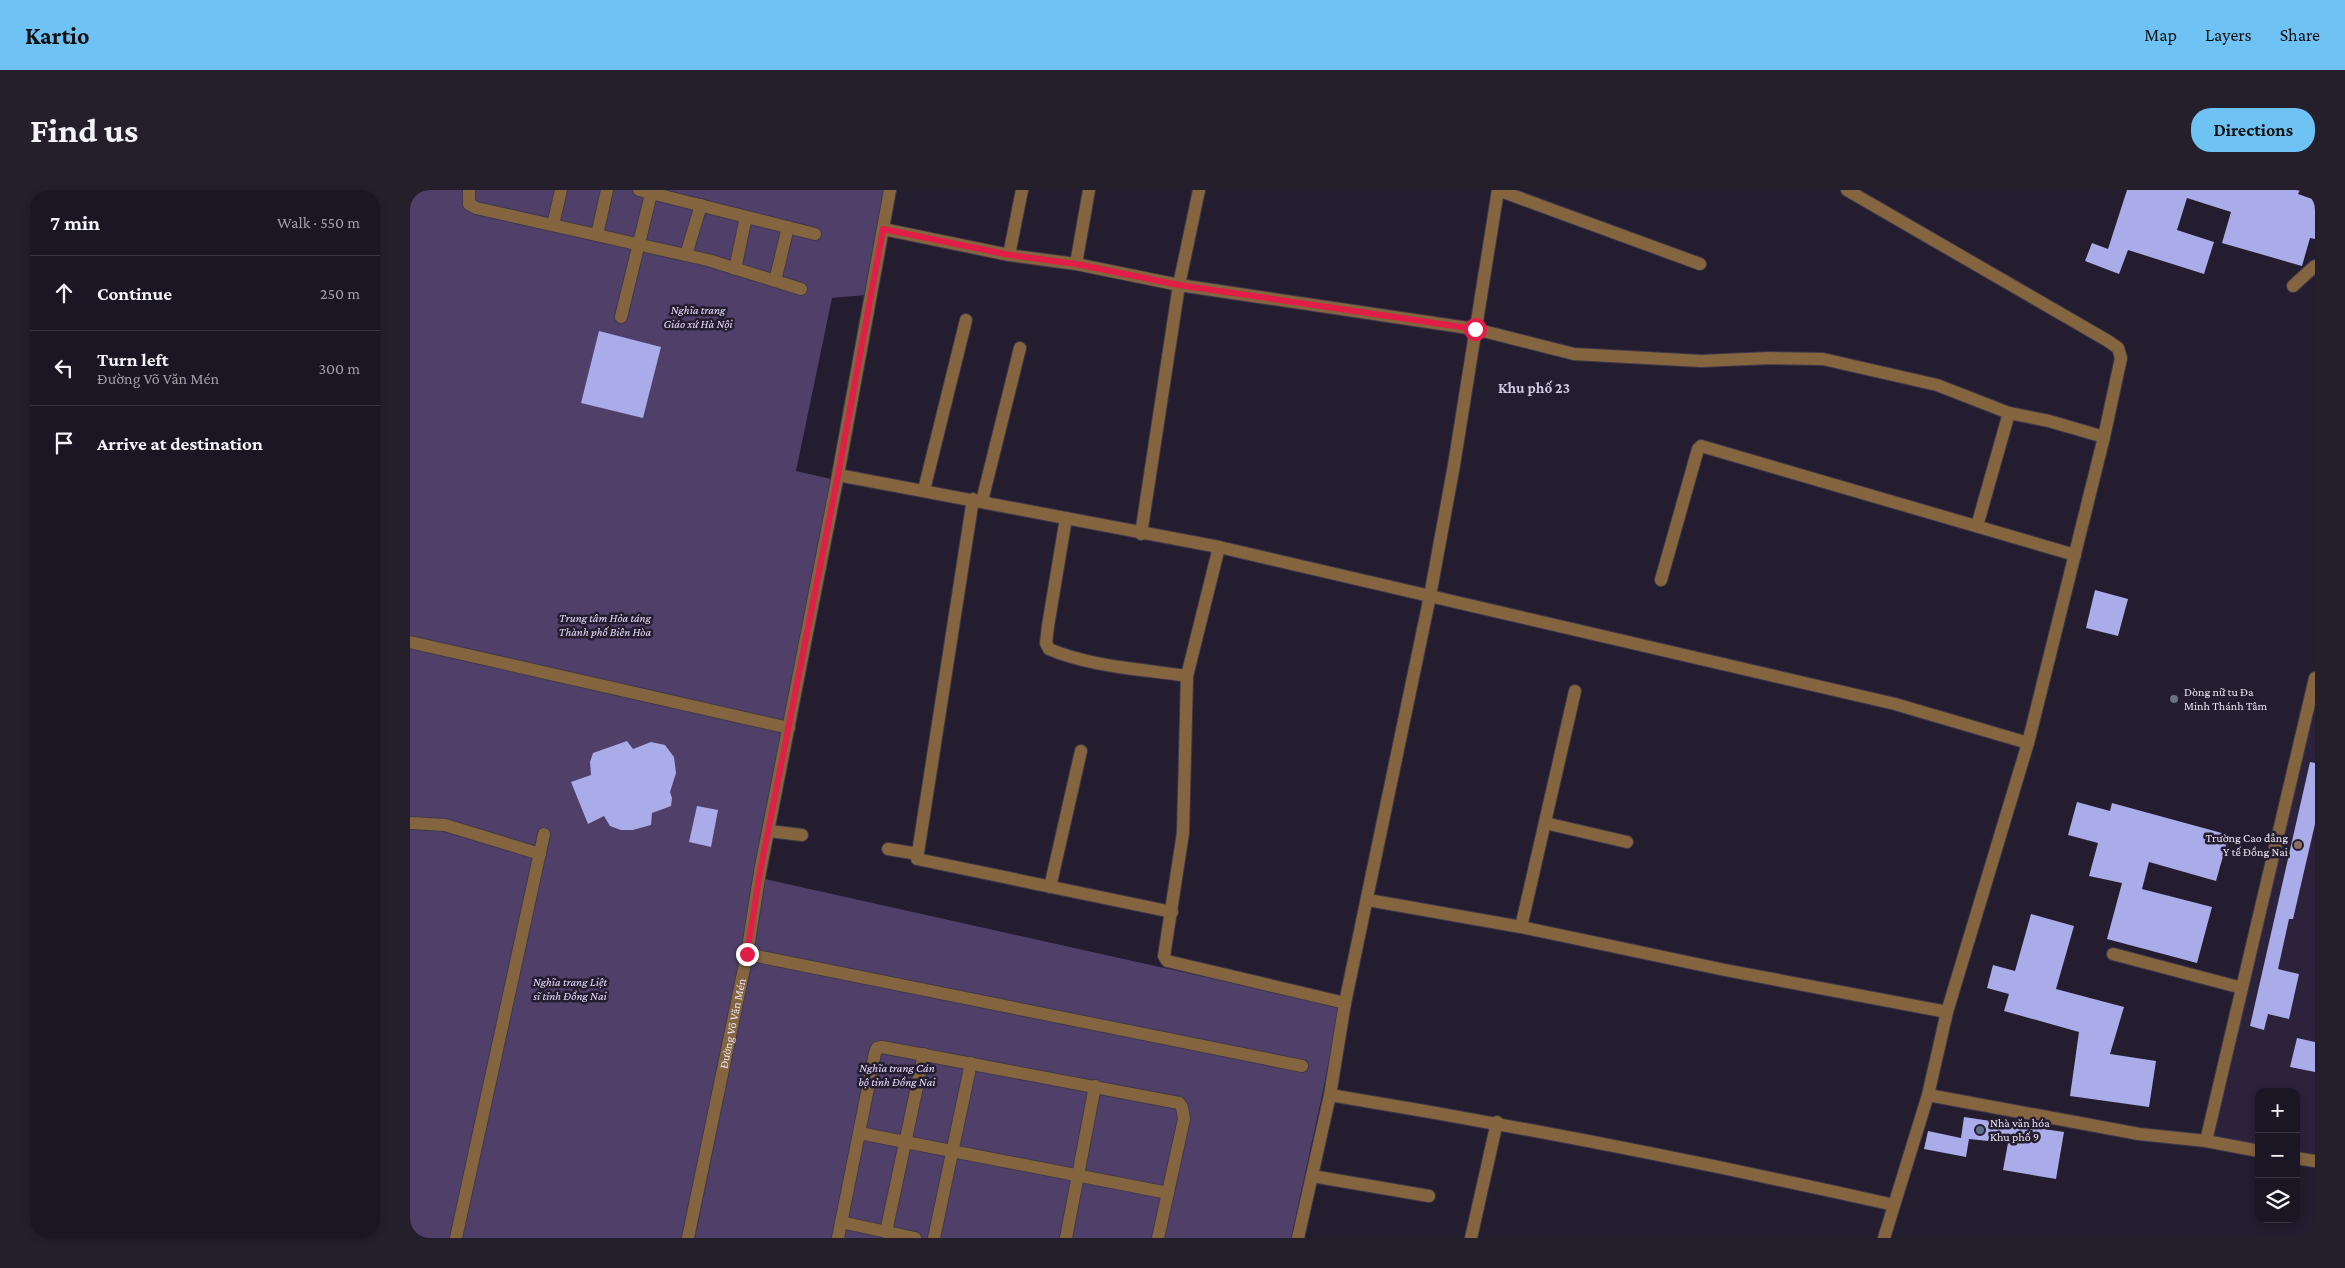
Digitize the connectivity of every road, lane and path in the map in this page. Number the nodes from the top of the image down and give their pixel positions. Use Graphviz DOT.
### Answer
graph roads {
  1 [pos="470,190"];
  2 [pos="560,190"];
  3 [pos="606,190"];
  4 [pos="638,190"];
  5 [pos="890,190"];
  6 [pos="1022,190"];
  7 [pos="1089,190"];
  8 [pos="1200,190"];
  9 [pos="1498,190"];
  10 [pos="1847,190"];
  11 [pos="652,192"];
  12 [pos="701,206"];
  13 [pos="746,216"];
  14 [pos="553,225"];
  15 [pos="788,227"];
  16 [pos="883,229"];
  17 [pos="597,234"];
  18 [pos="815,234"];
  19 [pos="639,244"];
  20 [pos="686,255"];
  21 [pos="1010,255"];
  22 [pos="1076,264"];
  23 [pos="1700,264"];
  24 [pos="2315,266"];
  25 [pos="735,269"];
  26 [pos="775,281"];
  27 [pos="1179,285"];
  28 [pos="2293,286"];
  29 [pos="801,290"];
  30 [pos="621,317"];
  31 [pos="966,320"];
  32 [pos="1475,329"];
  33 [pos="1020,348"];
  34 [pos="2009,413"];
  35 [pos="2104,437"];
  36 [pos="838,475"];
  37 [pos="924,490"];
  38 [pos="978,500"];
  39 [pos="1066,518"];
  40 [pos="1977,526"];
  41 [pos="1141,534"];
  42 [pos="1219,547"];
  43 [pos="2075,555"];
  44 [pos="1661,580"];
  45 [pos="1430,596"];
  46 [pos="410,642"];
  47 [pos="1186,676"];
  48 [pos="2315,678"];
  49 [pos="1575,691"];
  50 [pos="788,728"];
  51 [pos="2028,742"];
  52 [pos="1081,751"];
  53 [pos="410,823"];
  54 [pos="1545,823"];
  55 [pos="769,830"];
  56 [pos="544,834"];
  57 [pos="802,835"];
  58 [pos="1627,842"];
  59 [pos="888,849"];
  60 [pos="540,854"];
  61 [pos="918,854"];
  62 [pos="1050,887"];
  63 [pos="1368,900"];
  64 [pos="1172,912"];
  65 [pos="1521,927"];
  66 [pos="747,954"];
  67 [pos="2113,954"];
  68 [pos="2242,988"];
  69 [pos="1345,1003"];
  70 [pos="1948,1012"];
  71 [pos="924,1054"];
  72 [pos="971,1063"];
  73 [pos="1302,1066"];
  74 [pos="1095,1086"];
  75 [pos="1928,1094"];
  76 [pos="1330,1095"];
  77 [pos="1497,1122"];
  78 [pos="859,1133"];
  79 [pos="2206,1141"];
  80 [pos="905,1142"];
  81 [pos="2255,1150"];
  82 [pos="952,1152"];
  83 [pos="2300,1159"];
  84 [pos="2315,1161"];
  85 [pos="1078,1176"];
  86 [pos="1312,1176"];
  87 [pos="1168,1193"];
  88 [pos="1429,1196"];
  89 [pos="1894,1205"];
  90 [pos="841,1222"];
  91 [pos="886,1232"];
  92 [pos="456,1238"];
  93 [pos="688,1238"];
  94 [pos="838,1238"];
  95 [pos="915,1238"];
  96 [pos="934,1238"];
  97 [pos="1066,1238"];
  98 [pos="1158,1238"];
  99 [pos="1298,1238"];
  100 [pos="1471,1238"];
  101 [pos="1884,1238"];
  1 -- 14 [label="street"];
  2 -- 14 [label="street"];
  3 -- 17 [label="street"];
  4 -- 11 [label="street"];
  5 -- 16 [label="street, Đường Võ Văn Mén"];
  6 -- 21 [label="street"];
  7 -- 22 [label="street"];
  8 -- 27 [label="street"];
  9 -- 23 [label="street"];
  9 -- 32 [label="street"];
  10 -- 35 [label="street"];
  11 -- 12 [label="street"];
  11 -- 19 [label="street"];
  12 -- 13 [label="street"];
  12 -- 20 [label="street"];
  13 -- 15 [label="street"];
  13 -- 25 [label="street"];
  14 -- 17 [label="street"];
  15 -- 18 [label="street"];
  15 -- 26 [label="street"];
  16 -- 21 [label="street"];
  16 -- 36 [label="street, Đường Võ Văn Mén"];
  17 -- 19 [label="street"];
  19 -- 20 [label="street"];
  19 -- 30 [label="street"];
  20 -- 25 [label="street"];
  21 -- 22 [label="street"];
  22 -- 27 [label="street"];
  24 -- 28 [label="street"];
  25 -- 26 [label="street"];
  26 -- 29 [label="street"];
  27 -- 32 [label="street"];
  27 -- 41 [label="street"];
  31 -- 37 [label="street"];
  32 -- 34 [label="street"];
  32 -- 45 [label="street"];
  33 -- 38 [label="street"];
  34 -- 35 [label="street"];
  34 -- 40 [label="street"];
  35 -- 43 [label="street"];
  36 -- 37 [label="street"];
  36 -- 50 [label="street, Đường Võ Văn Mén"];
  37 -- 38 [label="street"];
  38 -- 39 [label="street"];
  38 -- 61 [label="street"];
  39 -- 41 [label="street"];
  39 -- 47 [label="street"];
  40 -- 43 [label="street"];
  40 -- 44 [label="street"];
  41 -- 42 [label="street"];
  42 -- 45 [label="street"];
  42 -- 47 [label="street"];
  43 -- 51 [label="street"];
  45 -- 51 [label="street"];
  45 -- 63 [label="street"];
  46 -- 50 [label="street"];
  47 -- 64 [label="street"];
  48 -- 68 [label="street"];
  49 -- 54 [label="street"];
  50 -- 55 [label="street, Đường Võ Văn Mén"];
  51 -- 70 [label="street"];
  52 -- 62 [label="street"];
  53 -- 60 [label="street"];
  54 -- 58 [label="street"];
  54 -- 65 [label="street"];
  55 -- 57 [label="street"];
  55 -- 66 [label="street, Đường Võ Văn Mén"];
  56 -- 60 [label="street"];
  59 -- 61 [label="street"];
  60 -- 92 [label="street"];
  61 -- 62 [label="street"];
  62 -- 64 [label="street"];
  63 -- 65 [label="street"];
  63 -- 69 [label="street"];
  64 -- 69 [label="street"];
  65 -- 70 [label="street"];
  66 -- 73 [label="street"];
  66 -- 93 [label="street, Đường Võ Văn Mén"];
  67 -- 68 [label="street"];
  68 -- 79 [label="street"];
  69 -- 76 [label="street"];
  70 -- 75 [label="street"];
  71 -- 72 [label="street"];
  71 -- 78 [label="street"];
  71 -- 80 [label="street"];
  72 -- 74 [label="street"];
  72 -- 82 [label="street"];
  74 -- 85 [label="street"];
  74 -- 87 [label="street"];
  75 -- 79 [label="street"];
  75 -- 89 [label="street"];
  76 -- 77 [label="street"];
  76 -- 86 [label="street"];
  77 -- 89 [label="street"];
  77 -- 100 [label="street"];
  78 -- 80 [label="street"];
  78 -- 90 [label="street"];
  79 -- 81 [label="street"];
  80 -- 82 [label="street"];
  80 -- 91 [label="street"];
  82 -- 85 [label="street"];
  82 -- 96 [label="street"];
  83 -- 84 [label="street"];
  85 -- 87 [label="street"];
  85 -- 97 [label="street"];
  86 -- 88 [label="street"];
  86 -- 99 [label="street"];
  87 -- 98 [label="street"];
  89 -- 101 [label="street"];
  90 -- 91 [label="street"];
  90 -- 94 [label="street"];
  91 -- 95 [label="street"];
}
